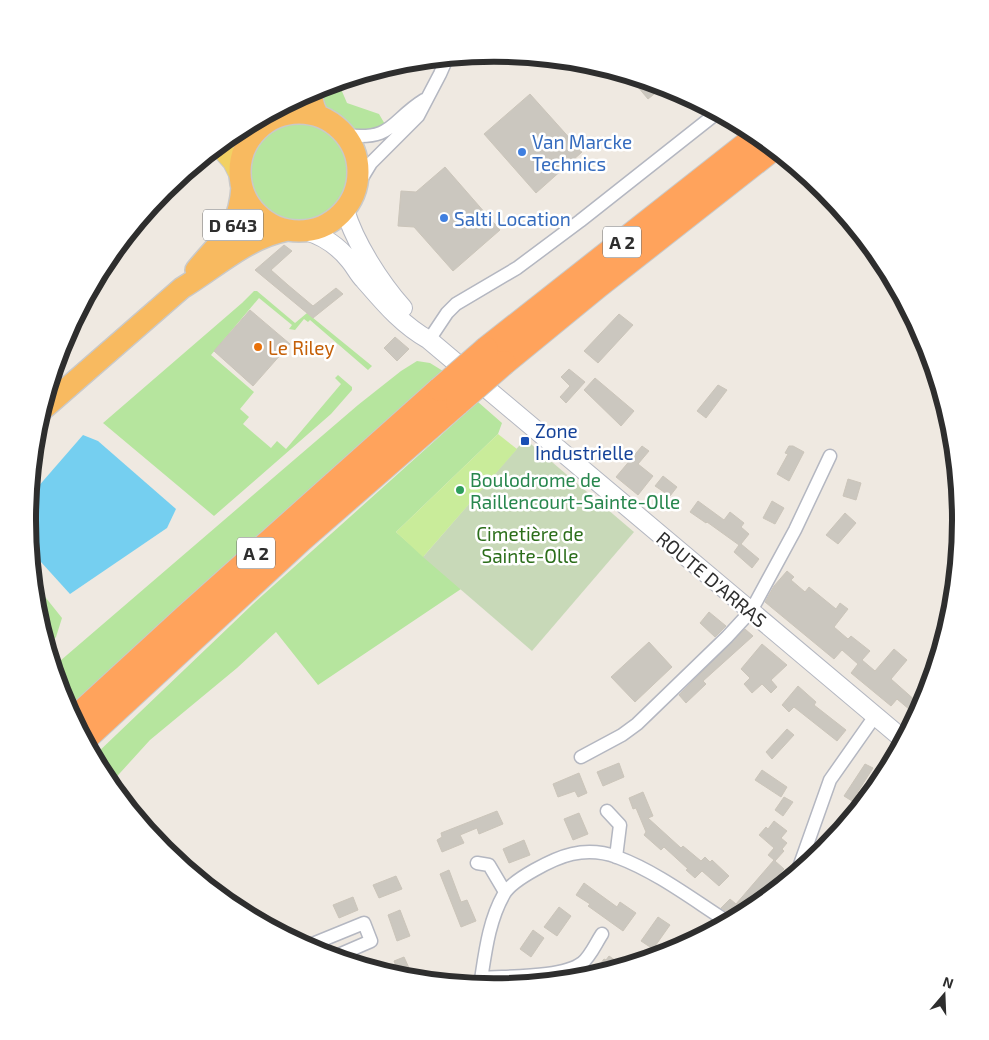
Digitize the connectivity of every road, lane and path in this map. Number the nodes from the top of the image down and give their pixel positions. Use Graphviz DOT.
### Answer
graph roads {
  1 [pos="444,65"];
  2 [pos="426,99"];
  3 [pos="312,100"];
  4 [pos="318,116"];
  5 [pos="712,117"];
  6 [pos="275,118"];
  7 [pos="259,127"];
  8 [pos="345,135"];
  9 [pos="751,140"];
  10 [pos="223,151"];
  11 [pos="768,153"];
  12 [pos="241,182"];
  13 [pos="357,186"];
  14 [pos="345,210"];
  15 [pos="297,230"];
  16 [pos="182,288"];
  17 [pos="429,340"];
  18 [pos="449,396"];
  19 [pos="52,401"];
  20 [pos="830,456"];
  21 [pos="751,611"];
  22 [pos="80,714"];
  23 [pos="875,716"];
  24 [pos="90,734"];
  25 [pos="898,735"];
  26 [pos="581,756"];
  27 [pos="607,811"];
  28 [pos="616,857"];
  29 [pos="801,861"];
  30 [pos="477,863"];
  31 [pos="505,892"];
  32 [pos="722,918"];
  33 [pos="602,934"];
  34 [pos="317,942"];
  35 [pos="344,953"];
  36 [pos="516,977"];
  37 [pos="482,978"];
  1 -- 2 [label="street"];
  2 -- 8 [label="street"];
  2 -- 13 [label="street"];
  3 -- 4 [label="highway"];
  4 -- 6 [label="highway"];
  4 -- 8 [label="highway"];
  5 -- 17 [label="street"];
  7 -- 12 [label="highway"];
  8 -- 13 [label="highway"];
  9 -- 18 [label="highway, A 2, bridge"];
  10 -- 12 [label="main road"];
  11 -- 18 [label="highway, A 2, bridge"];
  12 -- 15 [label="highway"];
  12 -- 16 [label="highway, D 643"];
  13 -- 14 [label="highway"];
  14 -- 15 [label="highway"];
  14 -- 17 [label="main road"];
  15 -- 16 [label="highway, D 643"];
  15 -- 17 [label="main road"];
  16 -- 19 [label="highway, D 643"];
  17 -- 21 [label="main road, ROUTE D'ARRAS"];
  18 -- 22 [label="highway, A 2"];
  18 -- 24 [label="highway, A 2"];
  20 -- 21 [label="street"];
  21 -- 23 [label="main road, ROUTE D'ARRAS"];
  21 -- 26 [label="street"];
  23 -- 25 [label="main road, ROUTE D'ARRAS"];
  23 -- 29 [label="street"];
  27 -- 28 [label="street"];
  28 -- 31 [label="street"];
  28 -- 32 [label="street"];
  30 -- 31 [label="street"];
  31 -- 37 [label="street"];
  33 -- 36 [label="street"];
  34 -- 35 [label="street"];
}
